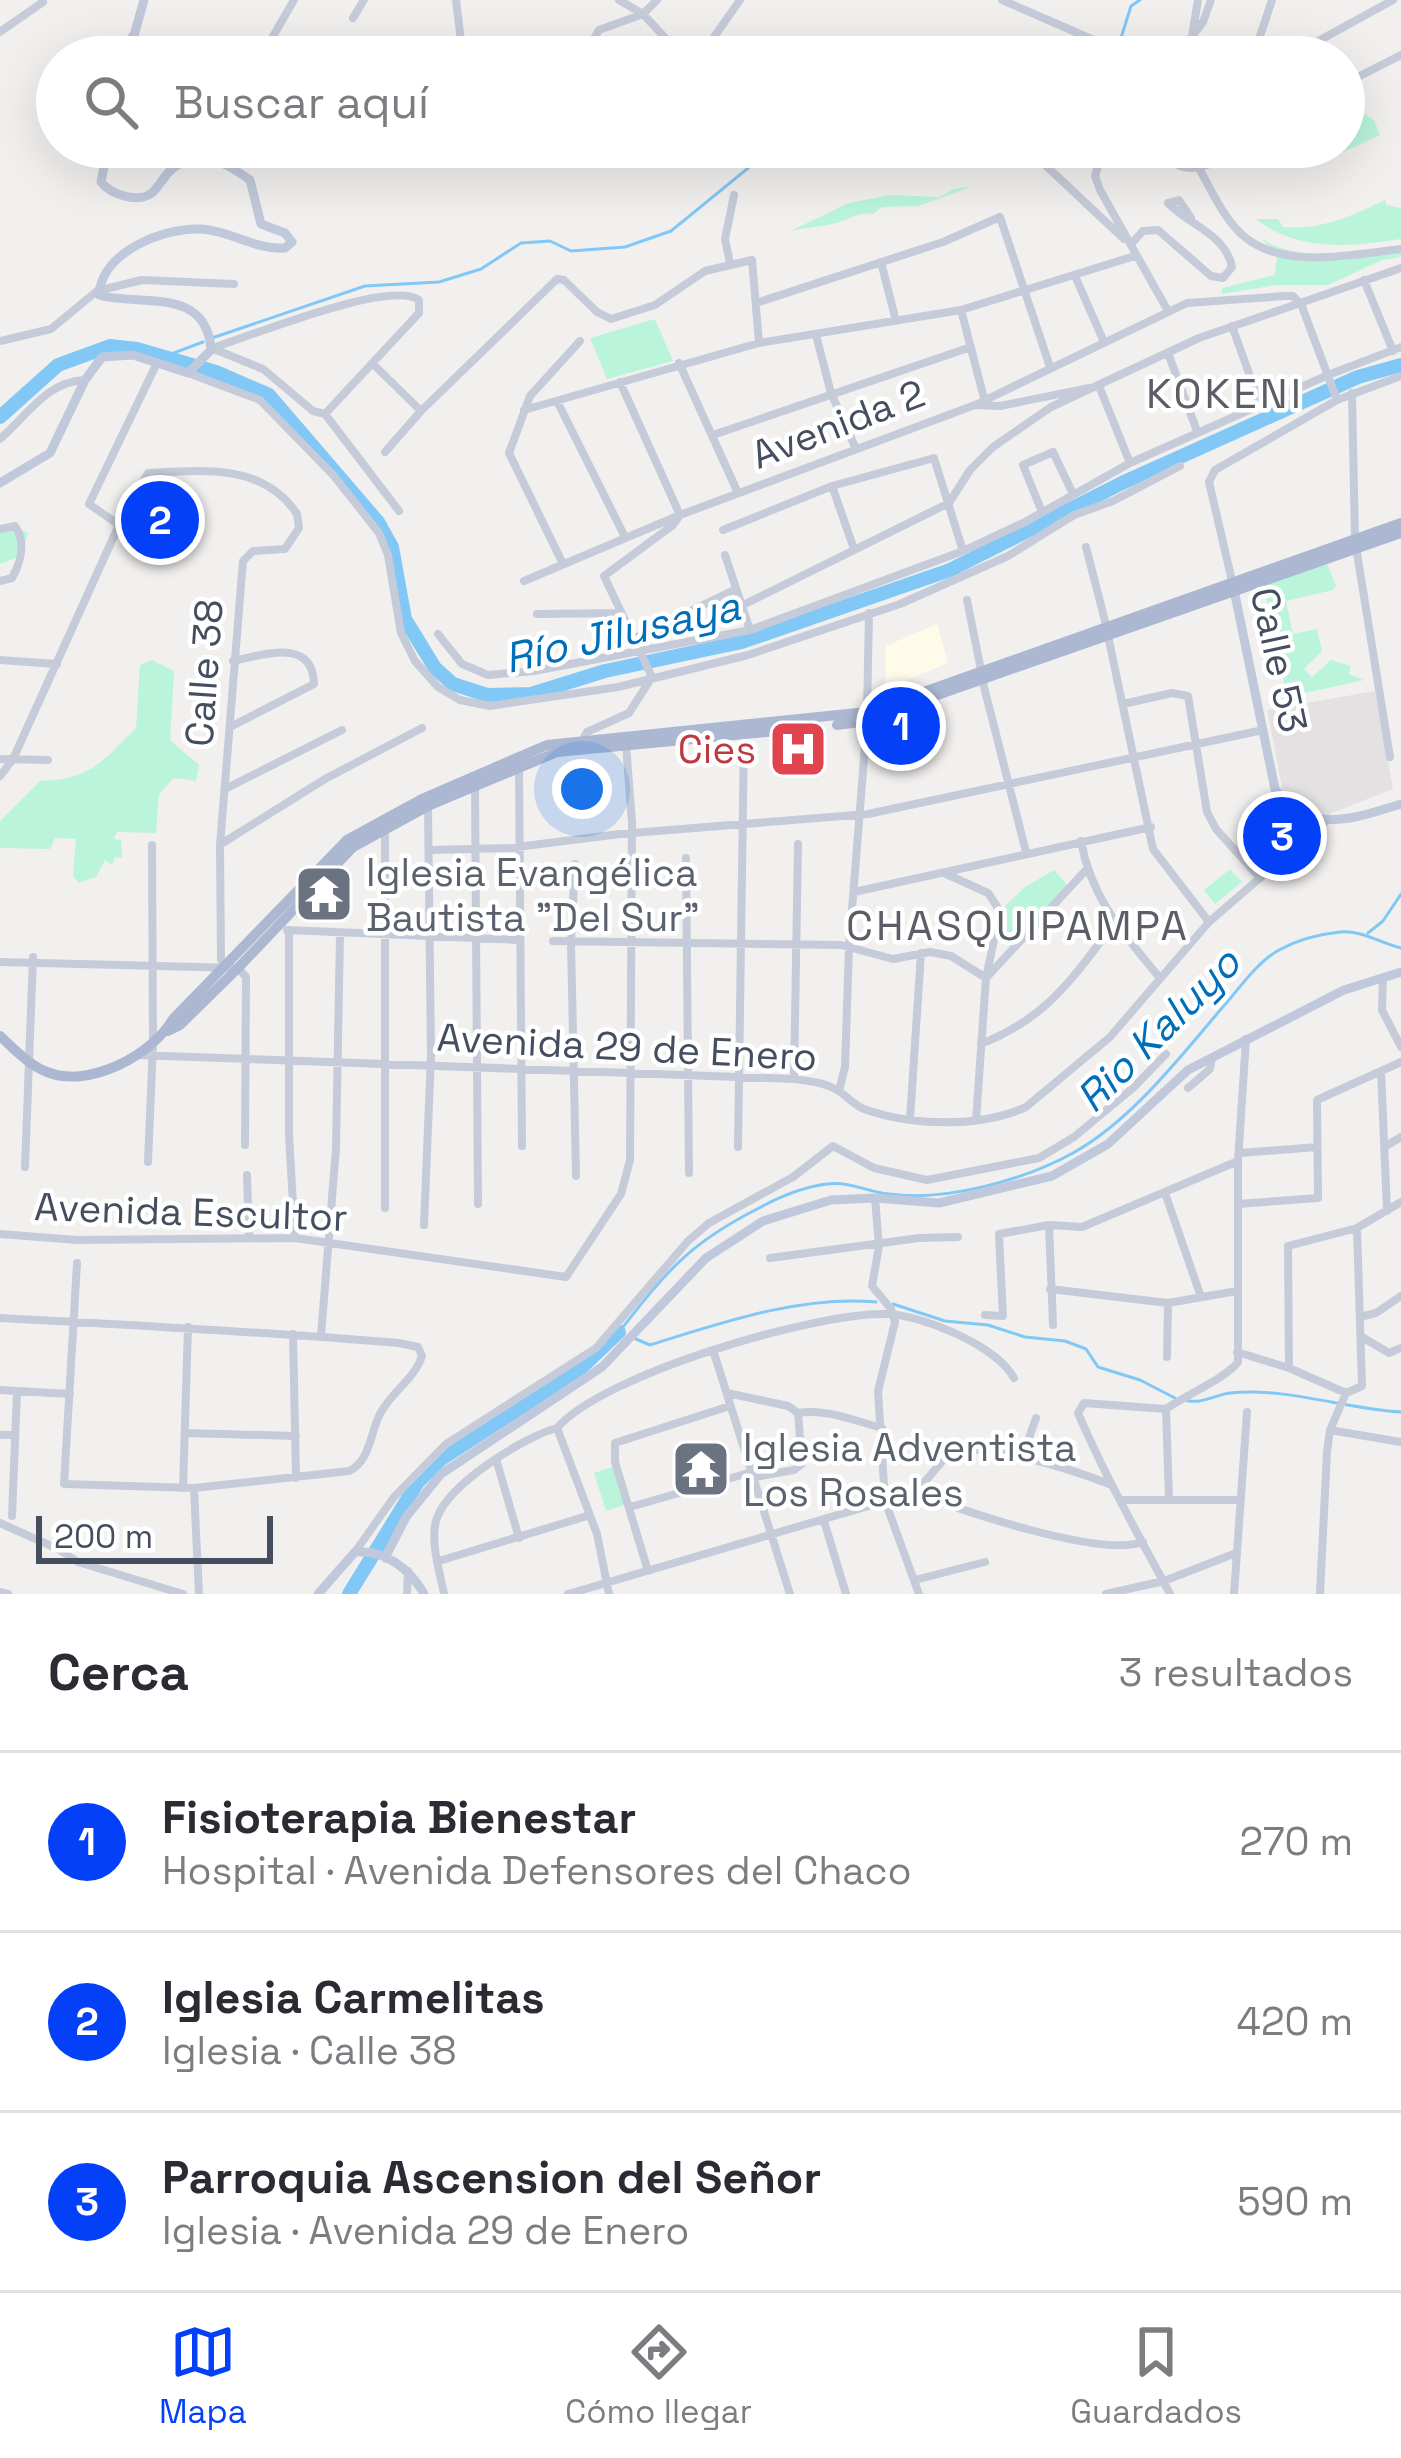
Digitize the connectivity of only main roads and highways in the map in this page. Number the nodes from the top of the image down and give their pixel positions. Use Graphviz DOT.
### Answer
graph roads {
  1 [pos="1401,523"];
  2 [pos="1401,533"];
  3 [pos="1356,545"];
  4 [pos="0,1036"];
  1 -- 3 [label="main road"];
  2 -- 3 [label="main road"];
  3 -- 4 [label="main road"];
}
